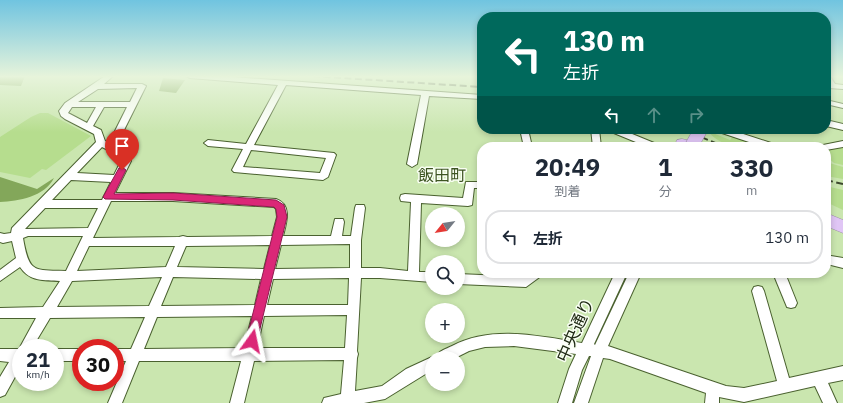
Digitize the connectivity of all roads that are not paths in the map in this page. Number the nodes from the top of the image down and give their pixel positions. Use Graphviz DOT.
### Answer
graph roads {
  1 [pos="84,95"];
  2 [pos="138,95"];
  3 [pos="277,95"];
  4 [pos="425,95"];
  5 [pos="451,95"];
  6 [pos="477,97"];
  7 [pos="831,103"];
  8 [pos="102,104"];
  9 [pos="133,104"];
  10 [pos="68,105"];
  11 [pos="843,106"];
  12 [pos="831,123"];
  13 [pos="843,127"];
  14 [pos="88,128"];
  15 [pos="624,134"];
  16 [pos="696,134"];
  17 [pos="734,134"];
  18 [pos="644,142"];
  19 [pos="689,142"];
  20 [pos="759,142"];
  21 [pos="208,143"];
  22 [pos="843,144"];
  23 [pos="106,145"];
  24 [pos="831,146"];
  25 [pos="248,147"];
  26 [pos="412,164"];
  27 [pos="69,176"];
  28 [pos="117,179"];
  29 [pos="477,185"];
  30 [pos="106,200"];
  31 [pos="42,204"];
  32 [pos="360,208"];
  33 [pos="831,221"];
  34 [pos="339,222"];
  35 [pos="843,227"];
  36 [pos="17,236"];
  37 [pos="0,237"];
  38 [pos="88,237"];
  39 [pos="183,240"];
  40 [pos="276,240"];
  41 [pos="336,240"];
  42 [pos="356,240"];
  43 [pos="22,260"];
  44 [pos="831,260"];
  45 [pos="843,263"];
  46 [pos="169,272"];
  47 [pos="355,273"];
  48 [pos="268,274"];
  49 [pos="0,276"];
  50 [pos="69,276"];
  51 [pos="413,276"];
  52 [pos="425,277"];
  53 [pos="477,278"];
  54 [pos="502,278"];
  55 [pos="531,278"];
  56 [pos="619,278"];
  57 [pos="634,278"];
  58 [pos="781,278"];
  59 [pos="465,279"];
  60 [pos="758,291"];
  61 [pos="791,303"];
  62 [pos="354,310"];
  63 [pos="152,312"];
  64 [pos="258,312"];
  65 [pos="0,313"];
  66 [pos="46,313"];
  67 [pos="30,339"];
  68 [pos="585,350"];
  69 [pos="455,351"];
  70 [pos="599,351"];
  71 [pos="12,354"];
  72 [pos="352,354"];
  73 [pos="124,355"];
  74 [pos="136,355"];
  75 [pos="0,356"];
  76 [pos="248,356"];
  77 [pos="425,366"];
  78 [pos="12,370"];
  79 [pos="843,373"];
  80 [pos="818,378"];
  81 [pos="785,386"];
  82 [pos="713,388"];
  83 [pos="0,390"];
  84 [pos="347,400"];
  85 [pos="114,403"];
  86 [pos="237,403"];
  87 [pos="329,403"];
  88 [pos="565,403"];
  89 [pos="580,403"];
  90 [pos="712,403"];
  91 [pos="830,403"];
  1 -- 10 [label="street"];
  2 -- 9 [label="street"];
  3 -- 25 [label="street"];
  4 -- 26 [label="street"];
  5 -- 6 [label="street"];
  7 -- 11 [label="street"];
  8 -- 9 [label="street"];
  8 -- 10 [label="street"];
  8 -- 14 [label="street"];
  9 -- 23 [label="street"];
  10 -- 14 [label="street"];
  12 -- 13 [label="street"];
  14 -- 23 [label="street"];
  15 -- 18 [label="street"];
  16 -- 19 [label="highway, bridge"];
  17 -- 20 [label="street"];
  21 -- 25 [label="street"];
  22 -- 24 [label="street"];
  23 -- 27 [label="street"];
  23 -- 28 [label="street"];
  25 -- 25 [label="street"];
  27 -- 28 [label="street"];
  27 -- 31 [label="street"];
  28 -- 30 [label="street"];
  29 -- 51 [label="street"];
  30 -- 31 [label="street"];
  30 -- 38 [label="street"];
  30 -- 40 [label="street"];
  31 -- 36 [label="street"];
  32 -- 42 [label="street"];
  33 -- 35 [label="highway"];
  34 -- 41 [label="street"];
  36 -- 37 [label="street"];
  36 -- 38 [label="street"];
  36 -- 43 [label="street"];
  38 -- 39 [label="street"];
  38 -- 50 [label="street"];
  39 -- 40 [label="street"];
  39 -- 46 [label="street"];
  40 -- 41 [label="street"];
  40 -- 48 [label="street"];
  41 -- 42 [label="street"];
  42 -- 47 [label="street"];
  43 -- 49 [label="street"];
  43 -- 50 [label="street"];
  44 -- 45 [label="street"];
  46 -- 48 [label="street"];
  46 -- 50 [label="street"];
  46 -- 63 [label="street"];
  47 -- 48 [label="street"];
  47 -- 51 [label="street"];
  47 -- 62 [label="street"];
  48 -- 64 [label="street"];
  50 -- 66 [label="street"];
  51 -- 52 [label="street"];
  53 -- 59 [label="street"];
  54 -- 55 [label="street"];
  56 -- 68 [label="street, 中央通り"];
  57 -- 70 [label="street, 中央通り"];
  58 -- 61 [label="street"];
  60 -- 81 [label="street"];
  62 -- 64 [label="street"];
  62 -- 72 [label="street"];
  63 -- 64 [label="street"];
  63 -- 66 [label="street"];
  63 -- 74 [label="street"];
  64 -- 76 [label="street"];
  65 -- 66 [label="street"];
  66 -- 67 [label="street"];
  68 -- 69 [label="street"];
  68 -- 70 [label="street"];
  68 -- 88 [label="street, 中央通り"];
  70 -- 82 [label="street"];
  70 -- 89 [label="street, 中央通り"];
  71 -- 75 [label="street"];
  72 -- 76 [label="street"];
  72 -- 84 [label="street"];
  73 -- 74 [label="street"];
  74 -- 76 [label="street"];
  74 -- 85 [label="street"];
  76 -- 86 [label="street"];
  77 -- 84 [label="street"];
  78 -- 83 [label="street"];
  79 -- 80 [label="street"];
  80 -- 81 [label="street"];
  80 -- 91 [label="street"];
  81 -- 82 [label="street"];
  82 -- 90 [label="street"];
  84 -- 87 [label="street"];
}
